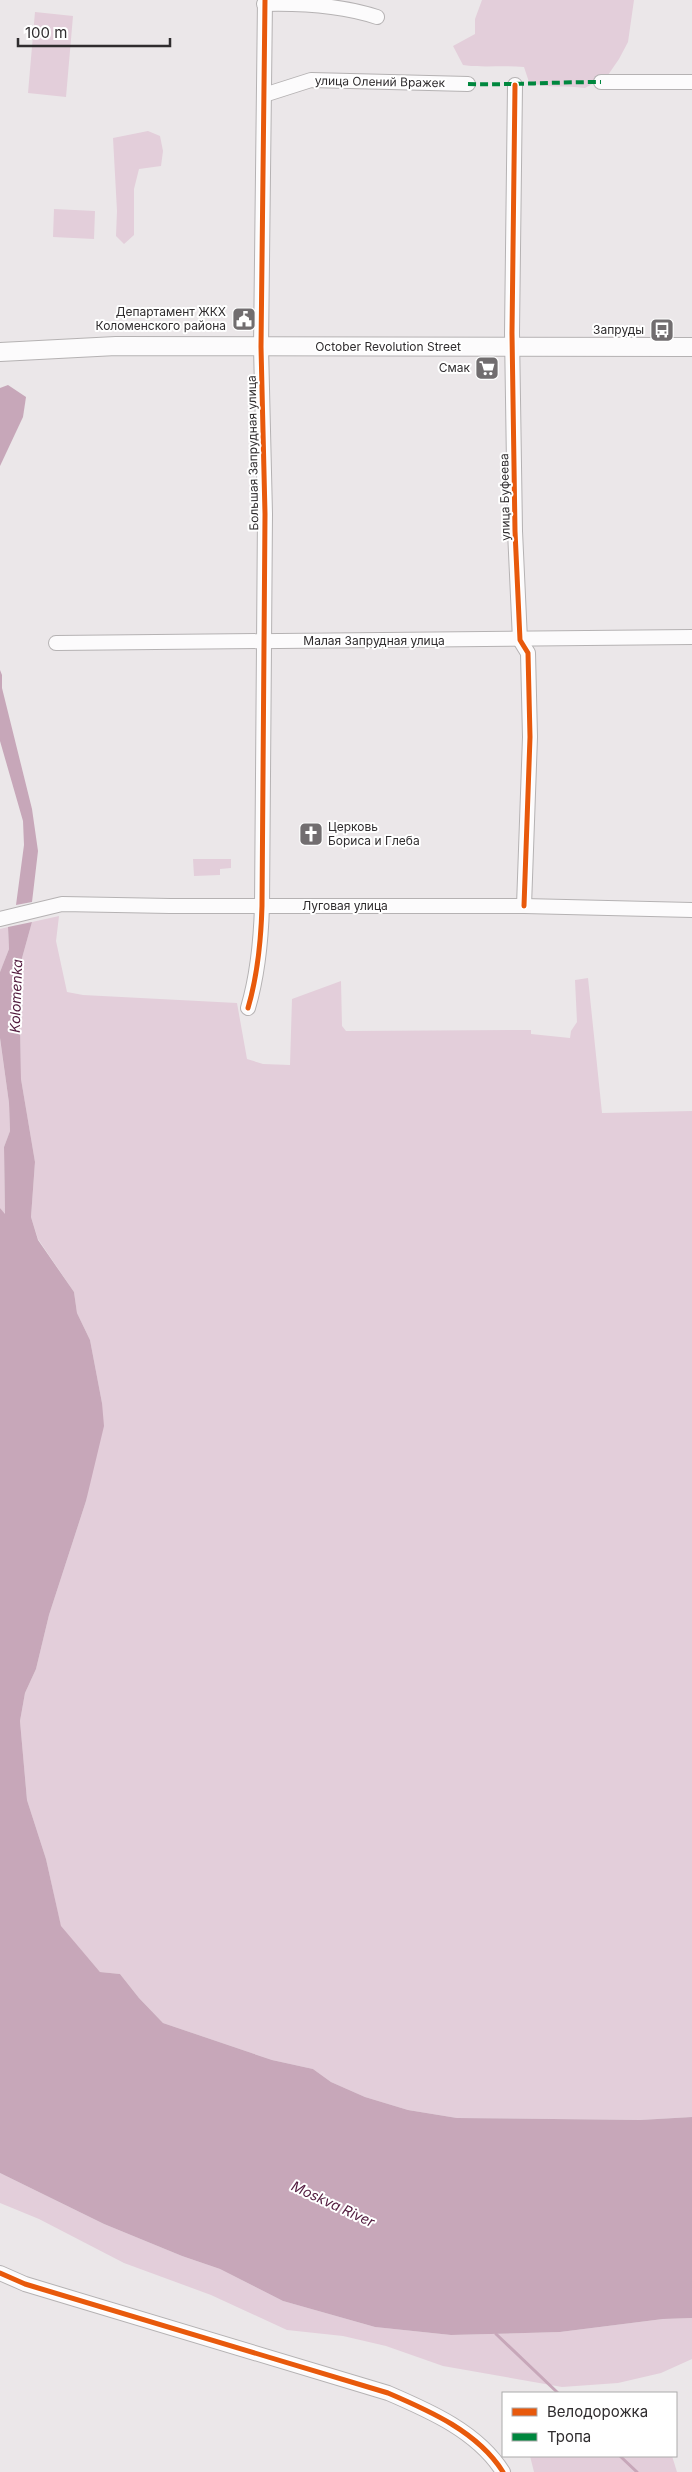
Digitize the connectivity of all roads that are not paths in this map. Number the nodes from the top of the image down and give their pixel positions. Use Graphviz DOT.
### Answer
graph roads {
  1 [pos="264,2"];
  2 [pos="377,17"];
  3 [pos="601,82"];
  4 [pos="692,82"];
  5 [pos="468,84"];
  6 [pos="515,85"];
  7 [pos="264,94"];
  8 [pos="0,340"];
  9 [pos="85,346"];
  10 [pos="261,347"];
  11 [pos="512,347"];
  12 [pos="692,347"];
  13 [pos="0,352"];
  14 [pos="692,637"];
  15 [pos="520,640"];
  16 [pos="262,642"];
  17 [pos="56,643"];
  18 [pos="262,906"];
  19 [pos="524,906"];
  20 [pos="692,910"];
  21 [pos="0,919"];
  22 [pos="248,1008"];
  23 [pos="0,2273"];
  24 [pos="503,2472"];
  1 -- 2 [label="street"];
  1 -- 7 [label="street, Большая Запрудная улица"];
  3 -- 4 [label="street"];
  5 -- 7 [label="street, улица Олений Вражек"];
  6 -- 11 [label="street, улица Буфеева"];
  7 -- 10 [label="street, Большая Запрудная улица"];
  8 -- 9 [label="main road, October Revolution Street"];
  9 -- 10 [label="main road, October Revolution Street"];
  9 -- 13 [label="main road, October Revolution Street"];
  10 -- 11 [label="main road, October Revolution Street"];
  10 -- 16 [label="street, Большая Запрудная улица"];
  11 -- 12 [label="main road, October Revolution Street"];
  11 -- 15 [label="street, улица Буфеева"];
  14 -- 15 [label="street, Малая Запрудная улица"];
  15 -- 16 [label="street, Малая Запрудная улица"];
  15 -- 19 [label="street, улица Буфеева"];
  16 -- 17 [label="street, Малая Запрудная улица"];
  16 -- 18 [label="street, Большая Запрудная улица"];
  18 -- 19 [label="street, Луговая улица"];
  18 -- 21 [label="street, Луговая улица"];
  18 -- 22 [label="street, Большая Запрудная улица"];
  19 -- 20 [label="street, Луговая улица"];
  23 -- 24 [label="street"];
}
